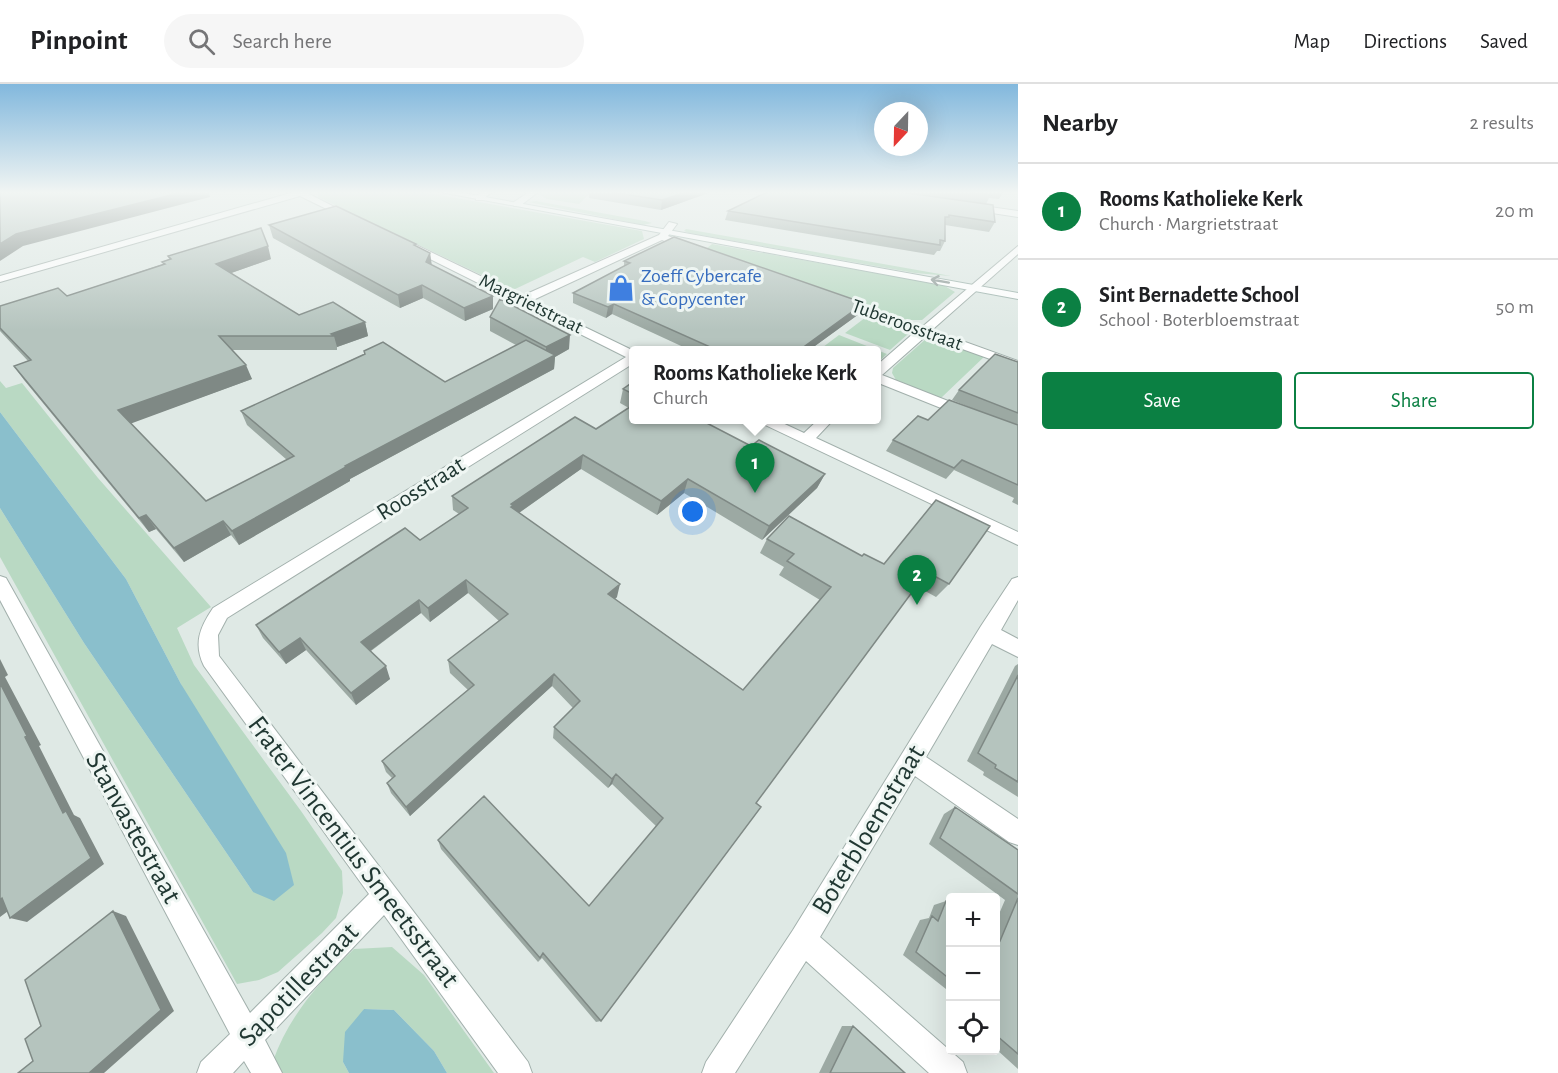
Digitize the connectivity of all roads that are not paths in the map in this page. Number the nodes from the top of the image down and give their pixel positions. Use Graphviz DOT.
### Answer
graph roads {
  1 [pos="142,238"];
  2 [pos="651,238"];
  3 [pos="679,238"];
  4 [pos="712,238"];
  5 [pos="722,238"];
  6 [pos="404,243"];
  7 [pos="1018,249"];
  8 [pos="705,253"];
  9 [pos="847,254"];
  10 [pos="0,279"];
  11 [pos="983,280"];
  12 [pos="825,296"];
  13 [pos="1018,297"];
  14 [pos="523,300"];
  15 [pos="924,332"];
  16 [pos="629,354"];
  17 [pos="629,358"];
  18 [pos="1018,365"];
  19 [pos="881,371"];
  20 [pos="881,377"];
  21 [pos="974,416"];
  22 [pos="774,424"];
  23 [pos="822,424"];
  24 [pos="806,439"];
  25 [pos="1018,539"];
  26 [pos="0,583"];
  27 [pos="1018,584"];
  28 [pos="212,624"];
  29 [pos="988,632"];
  30 [pos="1018,649"];
  31 [pos="911,760"];
  32 [pos="1018,833"];
  33 [pos="385,896"];
  34 [pos="803,940"];
  35 [pos="247,1037"];
  36 [pos="212,1073"];
  37 [pos="267,1073"];
  38 [pos="517,1073"];
  39 [pos="717,1073"];
  40 [pos="952,1073"];
  1 -- 10 [label="street"];
  2 -- 14 [label="street"];
  3 -- 8 [label="street"];
  11 -- 4 [label="street, one-way"];
  5 -- 9 [label="street"];
  6 -- 14 [label="street, Margrietstraat"];
  7 -- 11 [label="street"];
  11 -- 13 [label="street"];
  11 -- 15 [label="street"];
  12 -- 15 [label="street, Tuberoosstraat"];
  14 -- 16 [label="street, Margrietstraat"];
  15 -- 18 [label="street, Tuberoosstraat"];
  15 -- 19 [label="street"];
  17 -- 28 [label="street, Roosstraat"];
  20 -- 21 [label="street"];
  22 -- 24 [label="street"];
  23 -- 24 [label="street"];
  24 -- 25 [label="street"];
  26 -- 35 [label="street, Stanvastestraat"];
  27 -- 29 [label="street, Boterbloemstraat"];
  28 -- 33 [label="street, Frater Vincentius Smeetsstraat"];
  29 -- 30 [label="street"];
  29 -- 31 [label="street, Boterbloemstraat"];
  31 -- 32 [label="street"];
  31 -- 34 [label="street, Boterbloemstraat"];
  33 -- 35 [label="street, Sapotillestraat"];
  33 -- 38 [label="street, Frater Vincentius Smeetsstraat"];
  34 -- 39 [label="street, Boterbloemstraat"];
  34 -- 40 [label="street"];
  35 -- 36 [label="street, Sapotillestraat"];
  35 -- 37 [label="street, Stanvastestraat"];
}
